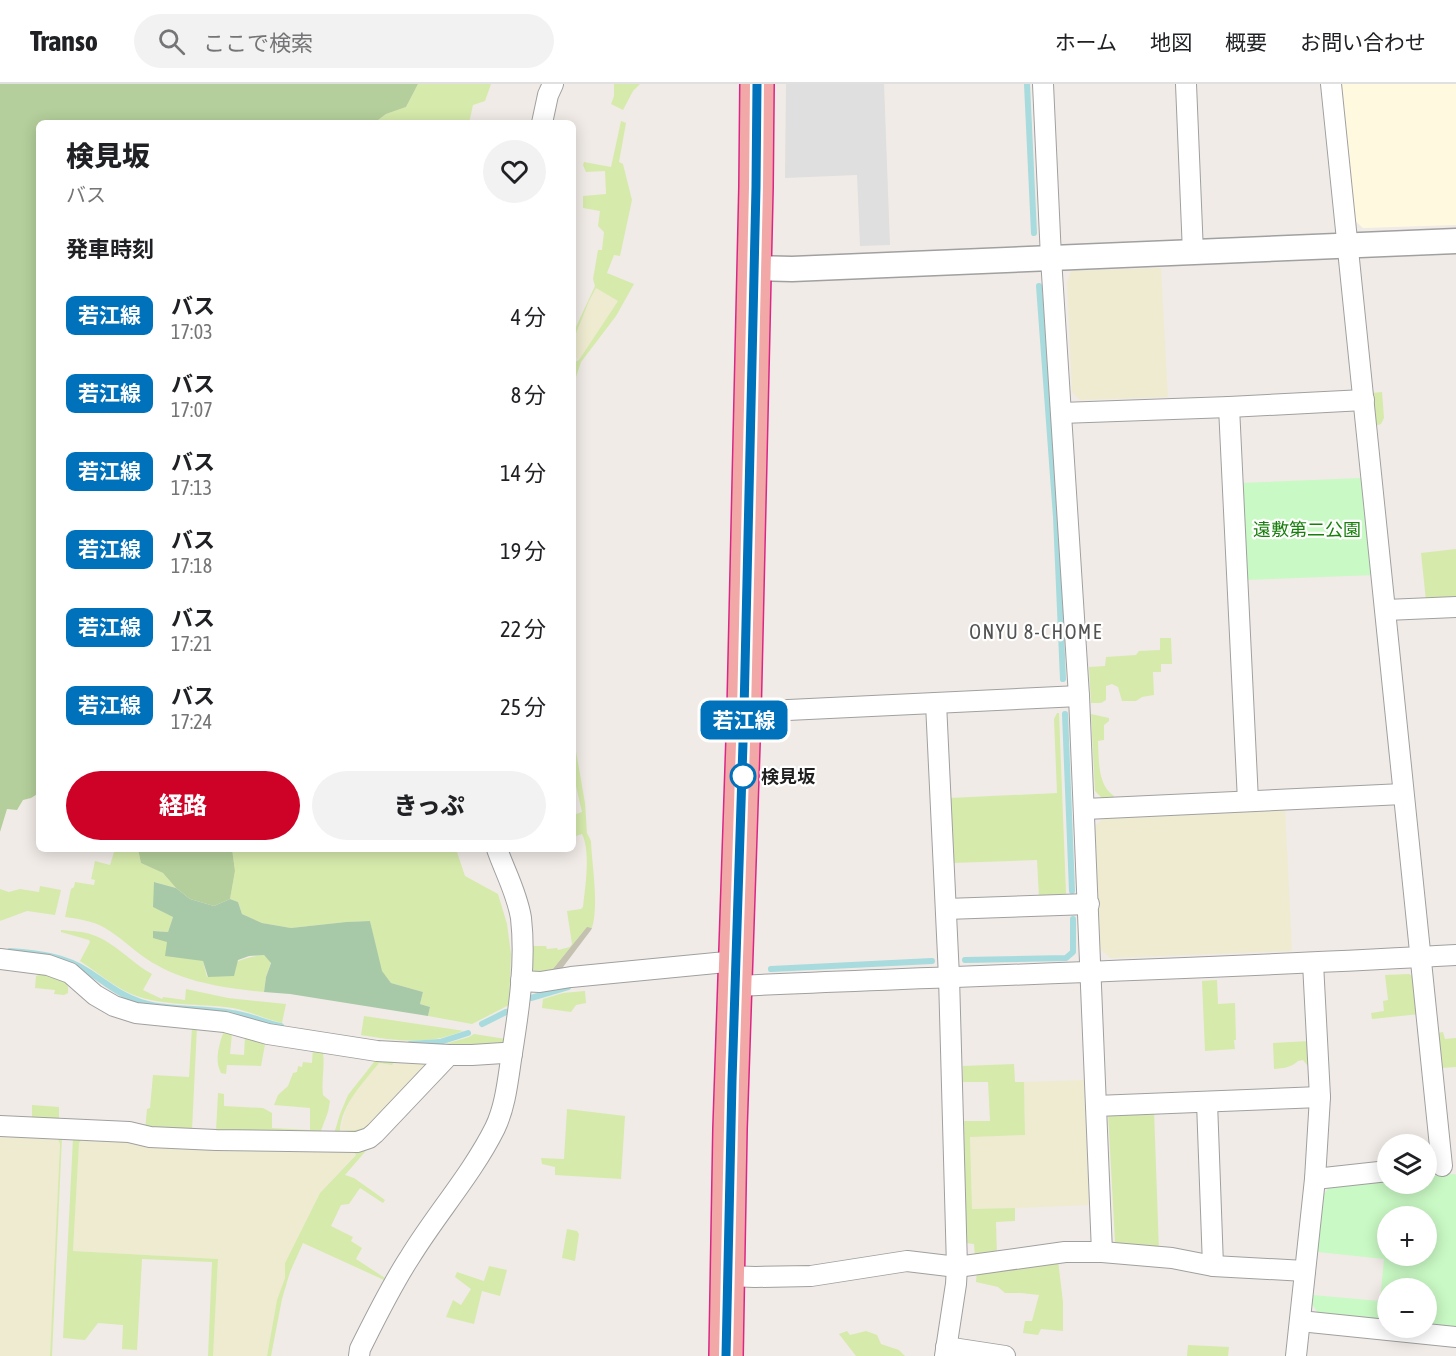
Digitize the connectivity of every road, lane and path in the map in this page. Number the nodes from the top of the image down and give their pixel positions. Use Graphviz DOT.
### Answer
graph roads {
  1 [pos="553,84"];
  2 [pos="757,84"];
  3 [pos="1043,84"];
  4 [pos="1186,84"];
  5 [pos="1331,84"];
  6 [pos="543,120"];
  7 [pos="1456,241"];
  8 [pos="1348,246"];
  9 [pos="1193,253"];
  10 [pos="1051,258"];
  11 [pos="754,268"];
  12 [pos="1364,400"];
  13 [pos="1229,407"];
  14 [pos="1061,413"];
  15 [pos="1456,607"];
  16 [pos="1386,610"];
  17 [pos="1080,696"];
  18 [pos="936,703"];
  19 [pos="744,712"];
  20 [pos="1403,794"];
  21 [pos="1248,801"];
  22 [pos="1085,809"];
  23 [pos="498,852"];
  24 [pos="1089,904"];
  25 [pos="945,909"];
  26 [pos="1456,955"];
  27 [pos="1421,957"];
  28 [pos="0,958"];
  29 [pos="1313,963"];
  30 [pos="1092,973"];
  31 [pos="735,974"];
  32 [pos="949,977"];
  33 [pos="521,981"];
  34 [pos="512,1054"];
  35 [pos="449,1055"];
  36 [pos="1320,1097"];
  37 [pos="1207,1102"];
  38 [pos="1096,1106"];
  39 [pos="0,1126"];
  40 [pos="1442,1166"];
  41 [pos="1377,1173"];
  42 [pos="1315,1179"];
  43 [pos="1102,1252"];
  44 [pos="1213,1266"];
  45 [pos="957,1267"];
  46 [pos="1305,1271"];
  47 [pos="727,1276"];
  48 [pos="1300,1321"];
  49 [pos="1456,1336"];
  50 [pos="946,1351"];
  51 [pos="359,1356"];
  52 [pos="726,1356"];
  53 [pos="1005,1356"];
  54 [pos="1296,1356"];
  1 -- 6 [label="street"];
  2 -- 11 [label="highway"];
  3 -- 10 [label="street"];
  4 -- 9 [label="street"];
  5 -- 8 [label="street"];
  7 -- 8 [label="street"];
  8 -- 9 [label="street"];
  8 -- 12 [label="street"];
  9 -- 10 [label="street"];
  10 -- 11 [label="street"];
  10 -- 14 [label="street"];
  11 -- 19 [label="highway"];
  12 -- 13 [label="street"];
  12 -- 16 [label="street"];
  13 -- 14 [label="street"];
  13 -- 21 [label="street"];
  14 -- 17 [label="street"];
  15 -- 16 [label="street"];
  16 -- 20 [label="street"];
  17 -- 18 [label="street"];
  17 -- 22 [label="street"];
  18 -- 19 [label="street"];
  18 -- 25 [label="street"];
  19 -- 31 [label="highway"];
  20 -- 21 [label="street"];
  20 -- 27 [label="street"];
  21 -- 22 [label="street"];
  22 -- 24 [label="street"];
  23 -- 33 [label="street"];
  24 -- 25 [label="street"];
  24 -- 30 [label="street"];
  25 -- 32 [label="street"];
  26 -- 27 [label="street"];
  27 -- 29 [label="street"];
  27 -- 40 [label="street"];
  28 -- 35 [label="street"];
  29 -- 30 [label="street"];
  29 -- 36 [label="street"];
  30 -- 32 [label="street"];
  30 -- 38 [label="street"];
  31 -- 32 [label="street"];
  31 -- 33 [label="street"];
  31 -- 47 [label="highway"];
  32 -- 45 [label="street"];
  33 -- 34 [label="street"];
  34 -- 35 [label="street"];
  34 -- 51 [label="street"];
  35 -- 39 [label="street"];
  36 -- 37 [label="street"];
  36 -- 42 [label="street"];
  37 -- 38 [label="street"];
  37 -- 44 [label="street"];
  38 -- 43 [label="street"];
  41 -- 42 [label="street"];
  42 -- 46 [label="street"];
  43 -- 44 [label="street"];
  43 -- 45 [label="street"];
  44 -- 46 [label="street"];
  45 -- 47 [label="street"];
  45 -- 50 [label="street"];
  46 -- 48 [label="street"];
  47 -- 52 [label="highway"];
  48 -- 49 [label="street"];
  48 -- 54 [label="street"];
  50 -- 53 [label="street"];
}
